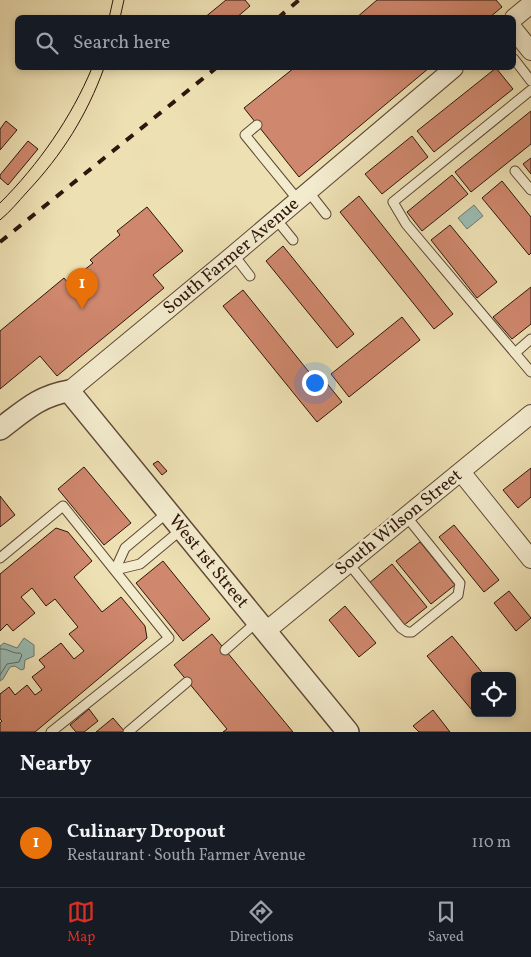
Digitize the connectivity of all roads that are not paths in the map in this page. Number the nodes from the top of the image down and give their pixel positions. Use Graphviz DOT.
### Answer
graph roads {
  1 [pos="529,3"];
  2 [pos="516,16"];
  3 [pos="516,32"];
  4 [pos="531,51"];
  5 [pos="516,62"];
  6 [pos="452,70"];
  7 [pos="531,81"];
  8 [pos="531,90"];
  9 [pos="257,125"];
  10 [pos="515,171"];
  11 [pos="531,190"];
  12 [pos="303,196"];
  13 [pos="326,214"];
  14 [pos="276,219"];
  15 [pos="293,240"];
  16 [pos="233,254"];
  17 [pos="250,276"];
  18 [pos="531,339"];
  19 [pos="514,353"];
  20 [pos="531,372"];
  21 [pos="69,391"];
  22 [pos="530,416"];
  23 [pos="0,429"];
  24 [pos="461,472"];
  25 [pos="168,512"];
  26 [pos="406,516"];
  27 [pos="182,530"];
  28 [pos="0,558"];
  29 [pos="531,559"];
  30 [pos="350,564"];
  31 [pos="115,570"];
  32 [pos="262,626"];
  33 [pos="225,650"];
  34 [pos="187,682"];
  35 [pos="51,732"];
  36 [pos="128,732"];
  37 [pos="348,732"];
  1 -- 2 [label="street"];
  3 -- 4 [label="street"];
  5 -- 7 [label="lane"];
  6 -- 12 [label="street, South Farmer Avenue"];
  8 -- 19 [label="lane"];
  9 -- 12 [label="lane"];
  10 -- 11 [label="lane"];
  12 -- 13 [label="lane"];
  12 -- 14 [label="street, South Farmer Avenue"];
  14 -- 15 [label="lane"];
  14 -- 16 [label="street, South Farmer Avenue"];
  16 -- 17 [label="lane"];
  16 -- 21 [label="street, South Farmer Avenue"];
  18 -- 19 [label="lane"];
  19 -- 20 [label="lane"];
  21 -- 23 [label="street, South Farmer Avenue"];
  21 -- 25 [label="street, West 1st Street"];
  22 -- 24 [label="street, South Wilson Street"];
  24 -- 26 [label="street, South Wilson Street"];
  24 -- 29 [label="street"];
  25 -- 27 [label="street, West 1st Street"];
  25 -- 31 [label="lane"];
  26 -- 30 [label="street, South Wilson Street"];
  26 -- 30 [label="lane"];
  27 -- 31 [label="lane"];
  27 -- 32 [label="street, West 1st Street"];
  28 -- 31 [label="lane"];
  30 -- 32 [label="street, South Wilson Street"];
  31 -- 35 [label="lane"];
  32 -- 33 [label="lane"];
  32 -- 37 [label="street, West 1st Street"];
  34 -- 36 [label="lane"];
}
